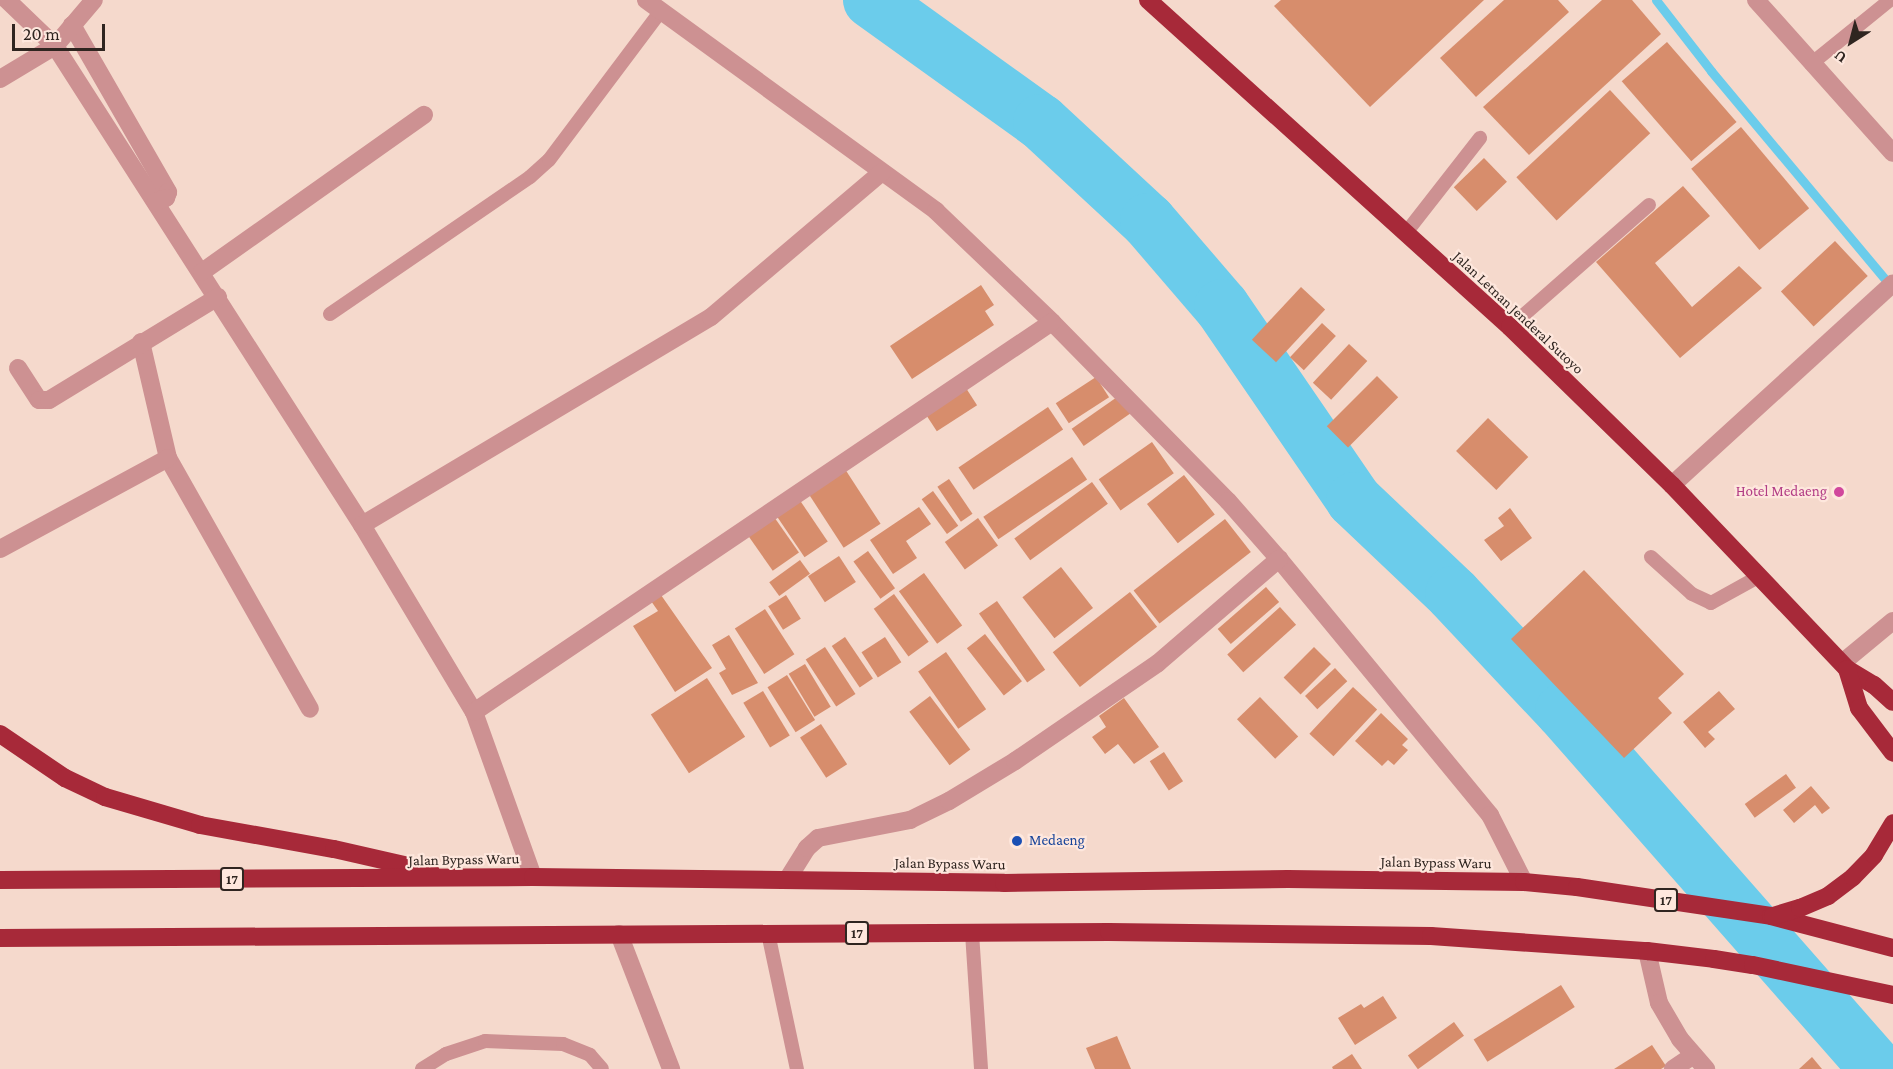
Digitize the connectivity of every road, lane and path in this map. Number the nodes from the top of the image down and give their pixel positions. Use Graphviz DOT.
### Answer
graph roads {
  1 [pos="8,0"];
  2 [pos="94,0"];
  3 [pos="1148,0"];
  4 [pos="1756,0"];
  5 [pos="1890,0"];
  6 [pos="653,5"];
  7 [pos="72,25"];
  8 [pos="55,46"];
  9 [pos="1811,64"];
  10 [pos="0,79"];
  11 [pos="424,115"];
  12 [pos="1479,138"];
  13 [pos="1893,153"];
  14 [pos="882,172"];
  15 [pos="156,202"];
  16 [pos="1649,205"];
  17 [pos="1405,234"];
  18 [pos="202,272"];
  19 [pos="1893,283"];
  20 [pos="218,297"];
  21 [pos="330,314"];
  22 [pos="1052,322"];
  23 [pos="1510,327"];
  24 [pos="141,342"];
  25 [pos="18,368"];
  26 [pos="168,458"];
  27 [pos="1672,485"];
  28 [pos="362,525"];
  29 [pos="0,549"];
  30 [pos="1651,557"];
  31 [pos="1279,559"];
  32 [pos="1758,577"];
  33 [pos="1893,621"];
  34 [pos="1845,666"];
  35 [pos="1893,702"];
  36 [pos="310,709"];
  37 [pos="474,712"];
  38 [pos="0,734"];
  39 [pos="1893,753"];
  40 [pos="1893,823"];
  41 [pos="533,877"];
  42 [pos="464,878"];
  43 [pos="0,880"];
  44 [pos="787,880"];
  45 [pos="1524,882"];
  46 [pos="1763,915"];
  47 [pos="768,933"];
  48 [pos="972,933"];
  49 [pos="619,934"];
  50 [pos="0,938"];
  51 [pos="1893,948"];
  52 [pos="1647,951"];
  53 [pos="1893,995"];
  54 [pos="1700,1062"];
  55 [pos="422,1069"];
  56 [pos="602,1069"];
  57 [pos="671,1069"];
  58 [pos="796,1069"];
  59 [pos="981,1069"];
  60 [pos="1673,1069"];
  1 -- 8 [label="street"];
  2 -- 7 [label="street"];
  3 -- 17 [label="highway, Jalan Letnan Jenderal Sutoyo"];
  4 -- 9 [label="street"];
  5 -- 9 [label="lane"];
  6 -- 14 [label="street"];
  6 -- 21 [label="lane"];
  7 -- 8 [label="street"];
  7 -- 15 [label="street"];
  8 -- 10 [label="street"];
  8 -- 15 [label="street"];
  9 -- 13 [label="street"];
  11 -- 18 [label="street"];
  12 -- 17 [label="lane"];
  14 -- 22 [label="street"];
  14 -- 28 [label="street"];
  15 -- 18 [label="street"];
  16 -- 23 [label="lane"];
  17 -- 23 [label="highway, Jalan Letnan Jenderal Sutoyo"];
  18 -- 20 [label="street"];
  19 -- 27 [label="street"];
  20 -- 24 [label="street"];
  20 -- 28 [label="street"];
  22 -- 31 [label="street"];
  22 -- 37 [label="street"];
  23 -- 27 [label="highway, Jalan Letnan Jenderal Sutoyo"];
  24 -- 25 [label="street"];
  24 -- 26 [label="street"];
  26 -- 29 [label="street"];
  26 -- 36 [label="street"];
  27 -- 32 [label="highway, Jalan Letnan Jenderal Sutoyo"];
  28 -- 37 [label="street"];
  30 -- 32 [label="lane"];
  31 -- 44 [label="street"];
  31 -- 45 [label="street"];
  32 -- 34 [label="highway, Jalan Letnan Jenderal Sutoyo"];
  33 -- 34 [label="street"];
  34 -- 35 [label="highway, Jalan Letnan Jenderal Sutoyo"];
  34 -- 39 [label="highway, Jalan Letnan Jenderal Sutoyo"];
  37 -- 41 [label="street"];
  38 -- 42 [label="highway"];
  40 -- 46 [label="highway"];
  41 -- 42 [label="highway, Jalan Bypass Waru / 17"];
  41 -- 44 [label="highway, Jalan Bypass Waru / 17"];
  42 -- 43 [label="highway, Jalan Bypass Waru / 17"];
  44 -- 45 [label="highway, Jalan Bypass Waru / 17"];
  45 -- 46 [label="highway, Jalan Bypass Waru / 17"];
  46 -- 51 [label="highway, Jalan Bypass Waru / 17"];
  47 -- 48 [label="highway, 17"];
  47 -- 49 [label="highway, 17"];
  47 -- 58 [label="lane"];
  48 -- 52 [label="highway, 17"];
  48 -- 59 [label="lane"];
  49 -- 50 [label="highway, 17"];
  49 -- 57 [label="street"];
  52 -- 53 [label="highway, 17"];
  52 -- 54 [label="street"];
  54 -- 60 [label="street"];
  55 -- 56 [label="lane"];
}
